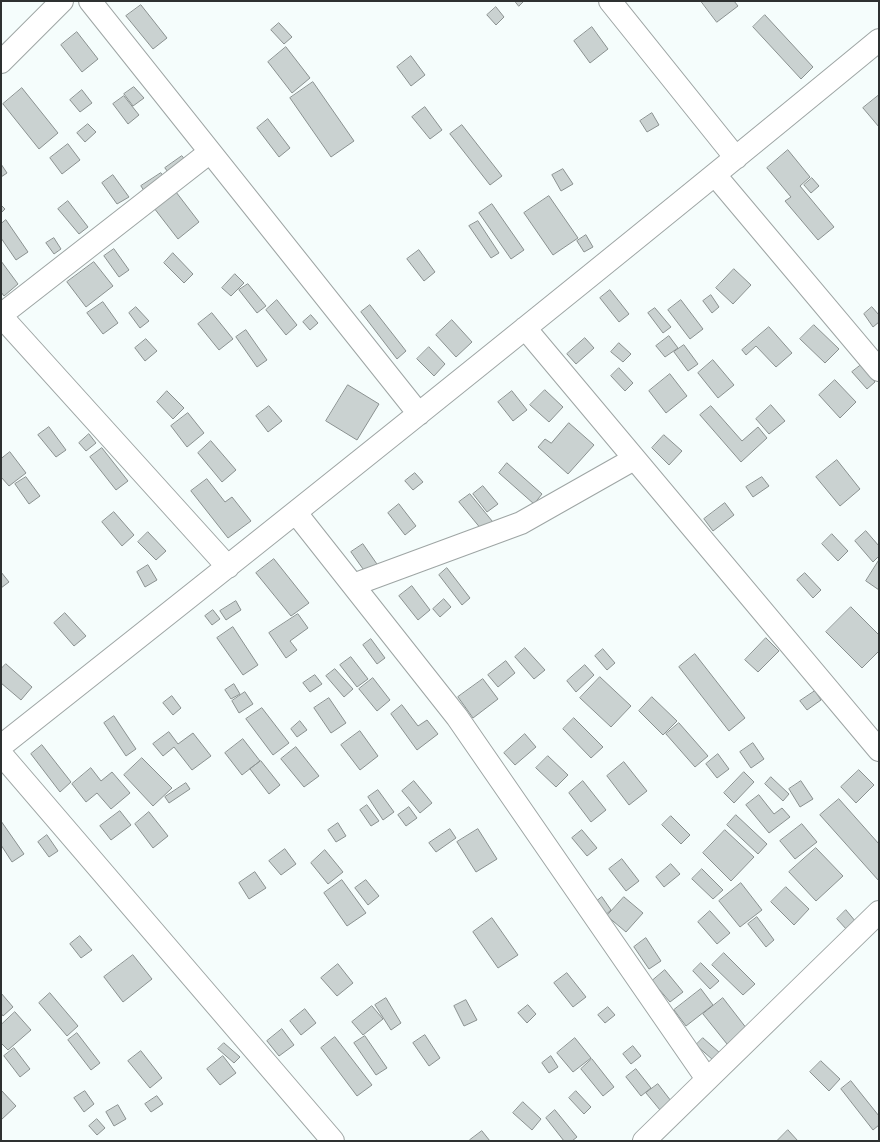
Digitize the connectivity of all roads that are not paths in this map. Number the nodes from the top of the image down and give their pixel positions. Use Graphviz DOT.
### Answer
graph roads {
  1 [pos="62,1"];
  2 [pos="90,1"];
  3 [pos="610,1"];
  4 [pos="879,40"];
  5 [pos="1,62"];
  6 [pos="210,152"];
  7 [pos="736,158"];
  8 [pos="716,175"];
  9 [pos="1,315"];
  10 [pos="524,328"];
  11 [pos="879,370"];
  12 [pos="419,414"];
  13 [pos="634,459"];
  14 [pos="296,513"];
  15 [pos="228,567"];
  16 [pos="353,584"];
  17 [pos="1,746"];
  18 [pos="879,750"];
  19 [pos="1,754"];
  20 [pos="879,912"];
  21 [pos="707,1079"];
  22 [pos="333,1141"];
  23 [pos="644,1141"];
  1 -- 5 [label="street"];
  2 -- 6 [label="street"];
  3 -- 7 [label="street"];
  4 -- 7 [label="street"];
  6 -- 9 [label="street"];
  6 -- 12 [label="street"];
  7 -- 8 [label="street"];
  8 -- 10 [label="street"];
  8 -- 11 [label="street"];
  9 -- 15 [label="street"];
  10 -- 12 [label="street"];
  10 -- 13 [label="street"];
  12 -- 14 [label="street"];
  13 -- 16 [label="street"];
  13 -- 18 [label="street"];
  14 -- 15 [label="street"];
  14 -- 16 [label="street"];
  15 -- 17 [label="street"];
  16 -- 21 [label="street"];
  19 -- 22 [label="street"];
  20 -- 21 [label="street"];
  21 -- 23 [label="street"];
}
